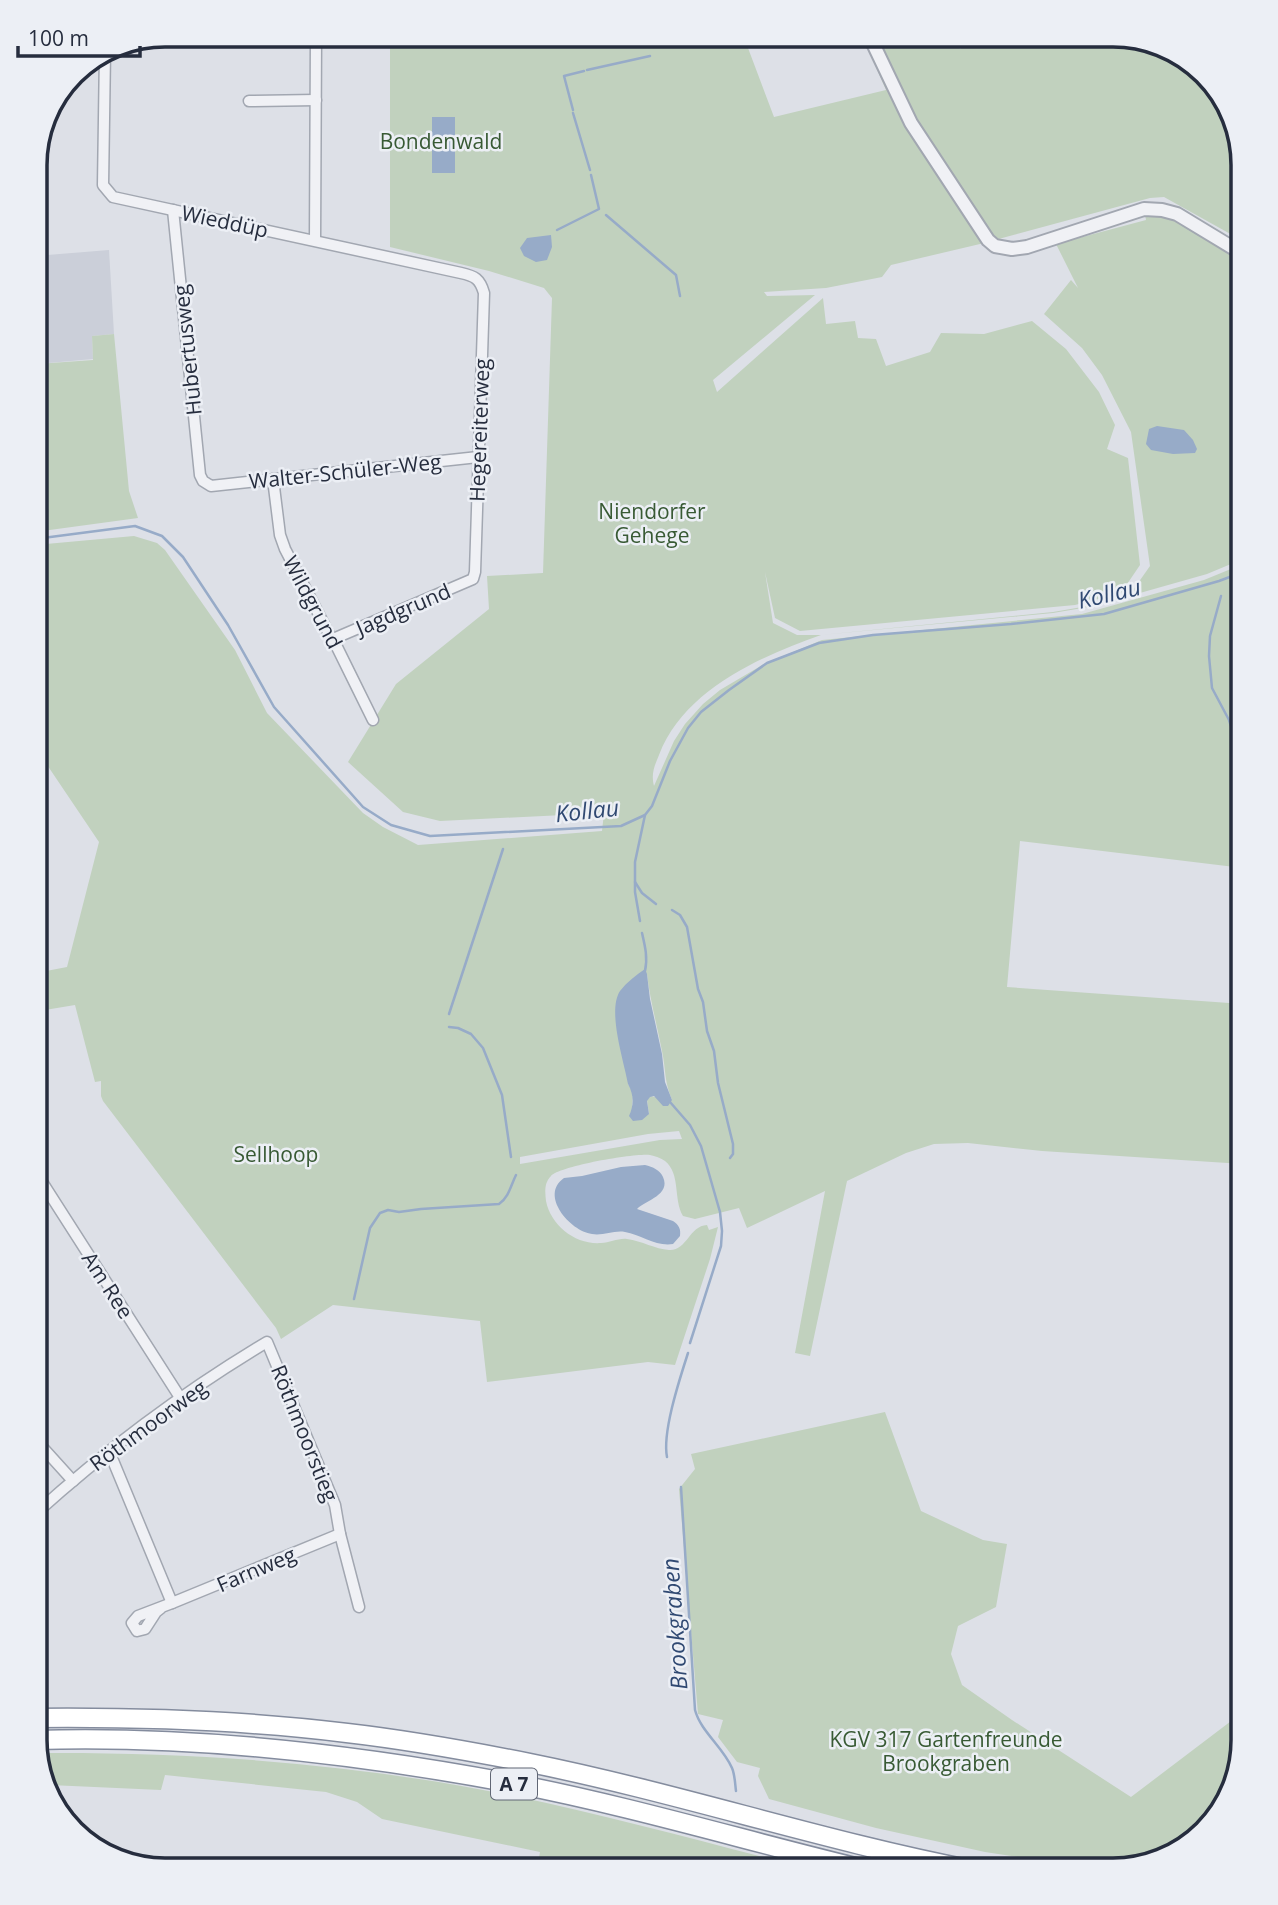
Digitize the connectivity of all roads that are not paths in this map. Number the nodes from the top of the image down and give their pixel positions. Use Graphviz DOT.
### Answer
graph roads {
  1 [pos="316,47"];
  2 [pos="875,48"];
  3 [pos="105,64"];
  4 [pos="316,100"];
  5 [pos="249,101"];
  6 [pos="173,210"];
  7 [pos="314,240"];
  8 [pos="1231,247"];
  9 [pos="480,282"];
  10 [pos="478,457"];
  11 [pos="273,479"];
  12 [pos="211,486"];
  13 [pos="473,579"];
  14 [pos="333,639"];
  15 [pos="373,720"];
  16 [pos="47,1190"];
  17 [pos="267,1342"];
  18 [pos="181,1399"];
  19 [pos="109,1451"];
  20 [pos="47,1452"];
  21 [pos="73,1481"];
  22 [pos="47,1503"];
  23 [pos="340,1534"];
  24 [pos="172,1603"];
  25 [pos="359,1607"];
  26 [pos="161,1608"];
  27 [pos="47,1717"];
  28 [pos="47,1740"];
  29 [pos="818,1858"];
  30 [pos="911,1858"];
  1 -- 4 [label="street"];
  2 -- 8 [label="street"];
  3 -- 6 [label="street, Wieddüp"];
  4 -- 5 [label="street"];
  4 -- 7 [label="street"];
  6 -- 7 [label="street, Wieddüp"];
  6 -- 12 [label="street, Hubertusweg"];
  7 -- 9 [label="street, Wieddüp"];
  9 -- 10 [label="street, Hegereiterweg"];
  10 -- 11 [label="street, Walter-Schüler-Weg"];
  10 -- 13 [label="street, Hegereiterweg"];
  11 -- 12 [label="street, Walter-Schüler-Weg"];
  11 -- 14 [label="street, Wildgrund"];
  13 -- 14 [label="street, Jagdgrund"];
  14 -- 15 [label="street, Wildgrund"];
  16 -- 18 [label="street, Am Ree"];
  17 -- 18 [label="street, Röthmoorweg"];
  17 -- 23 [label="street, Röthmoorstieg"];
  18 -- 19 [label="street, Röthmoorweg"];
  19 -- 21 [label="street, Röthmoorweg"];
  19 -- 24 [label="street"];
  20 -- 21 [label="street"];
  21 -- 22 [label="street, Röthmoorweg"];
  23 -- 24 [label="street, Farnweg"];
  23 -- 25 [label="street, Röthmoorstieg"];
  24 -- 26 [label="street, Farnweg"];
  27 -- 30 [label="highway, A 7"];
  28 -- 29 [label="highway, A 7"];
}
